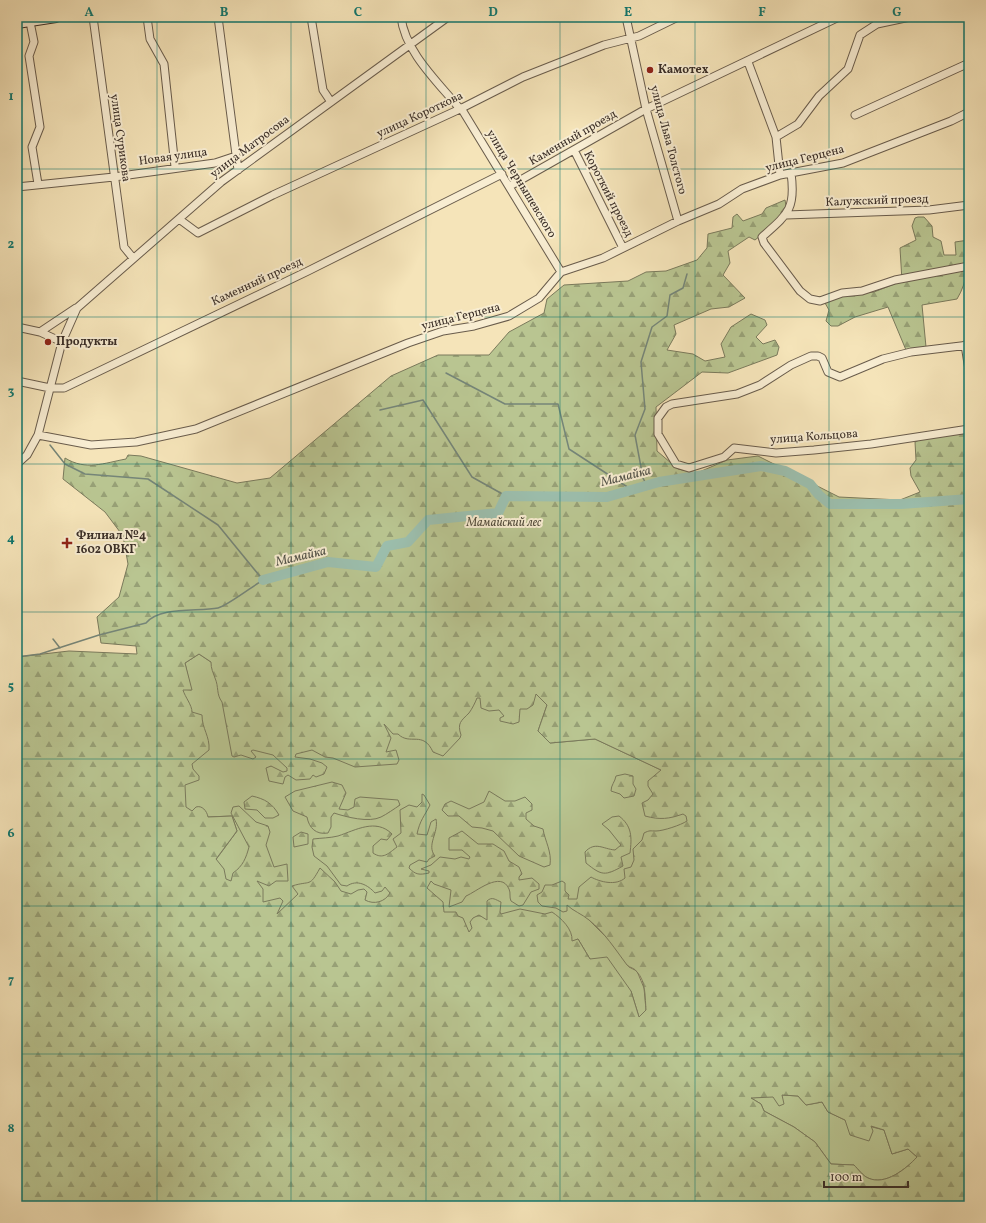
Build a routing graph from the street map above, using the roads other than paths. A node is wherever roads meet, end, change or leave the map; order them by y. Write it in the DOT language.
graph roads {
  1 [pos="56,17"];
  2 [pos="93,17"];
  3 [pos="147,17"];
  4 [pos="218,17"];
  5 [pos="311,17"];
  6 [pos="401,17"];
  7 [pos="448,17"];
  8 [pos="626,17"];
  9 [pos="678,17"];
  10 [pos="910,17"];
  11 [pos="839,18"];
  12 [pos="30,19"];
  13 [pos="17,23"];
  14 [pos="632,38"];
  15 [pos="409,46"];
  16 [pos="748,62"];
  17 [pos="969,63"];
  18 [pos="331,102"];
  19 [pos="461,108"];
  20 [pos="646,109"];
  21 [pos="969,112"];
  22 [pos="855,115"];
  23 [pos="776,137"];
  24 [pos="574,150"];
  25 [pos="236,156"];
  26 [pos="175,168"];
  27 [pos="238,170"];
  28 [pos="791,173"];
  29 [pos="502,174"];
  30 [pos="780,175"];
  31 [pos="114,177"];
  32 [pos="38,184"];
  33 [pos="510,186"];
  34 [pos="17,187"];
  35 [pos="969,205"];
  36 [pos="786,215"];
  37 [pos="179,219"];
  38 [pos="678,221"];
  39 [pos="623,248"];
  40 [pos="134,258"];
  41 [pos="969,266"];
  42 [pos="561,272"];
  43 [pos="76,308"];
  44 [pos="17,327"];
  45 [pos="40,332"];
  46 [pos="62,342"];
  47 [pos="967,345"];
  48 [pos="969,370"];
  49 [pos="17,381"];
  50 [pos="50,388"];
  51 [pos="969,429"];
  52 [pos="38,435"];
  53 [pos="17,464"];
  1 -- 12 [label="main road"];
  2 -- 31 [label="street, улица Сурикова"];
  3 -- 26 [label="street"];
  4 -- 25 [label="street"];
  5 -- 18 [label="street"];
  6 -- 15 [label="street, улица Чернышевского"];
  7 -- 15 [label="street, улица Матросова"];
  8 -- 14 [label="street, улица Льва Толстого"];
  9 -- 14 [label="street, улица Короткова"];
  10 -- 23 [label="street"];
  11 -- 16 [label="street, Каменный проезд"];
  12 -- 13 [label="main road"];
  12 -- 32 [label="street"];
  14 -- 19 [label="street, улица Короткова"];
  14 -- 20 [label="street, улица Льва Толстого"];
  15 -- 18 [label="street, улица Матросова"];
  15 -- 19 [label="street, улица Чернышевского"];
  16 -- 20 [label="street, Каменный проезд"];
  16 -- 23 [label="street"];
  17 -- 22 [label="street"];
  18 -- 27 [label="street, улица Матросова"];
  19 -- 29 [label="street, улица Чернышевского"];
  19 -- 37 [label="street, улица Короткова"];
  20 -- 24 [label="street, Каменный проезд"];
  20 -- 38 [label="street, улица Льва Толстого"];
  21 -- 28 [label="street, улица Герцена"];
  23 -- 30 [label="street"];
  24 -- 33 [label="street, Каменный проезд"];
  24 -- 39 [label="street, Короткий проезд"];
  25 -- 26 [label="street, Новая улица"];
  25 -- 27 [label="street"];
  26 -- 31 [label="street, Новая улица"];
  27 -- 37 [label="street, улица Матросова"];
  28 -- 30 [label="street, улица Герцена"];
  28 -- 36 [label="street"];
  29 -- 33 [label="street, улица Чернышевского"];
  29 -- 50 [label="street, Каменный проезд"];
  30 -- 38 [label="street, улица Герцена"];
  31 -- 32 [label="street, Новая улица"];
  31 -- 40 [label="street, улица Сурикова"];
  32 -- 34 [label="street, Новая улица"];
  33 -- 42 [label="street, улица Чернышевского"];
  35 -- 36 [label="street, Калужский проезд"];
  36 -- 41 [label="street"];
  37 -- 40 [label="street, улица Матросова"];
  38 -- 39 [label="street, улица Герцена"];
  39 -- 42 [label="street, улица Герцена"];
  40 -- 43 [label="street, улица Матросова"];
  42 -- 52 [label="street, улица Герцена"];
  43 -- 45 [label="street, улица Матросова"];
  43 -- 46 [label="street, улица Матросова"];
  44 -- 45 [label="street"];
  45 -- 46 [label="street"];
  46 -- 50 [label="street, улица Матросова"];
  47 -- 48 [label="street"];
  47 -- 51 [label="street, улица Кольцова"];
  49 -- 50 [label="street, Каменный проезд"];
  50 -- 52 [label="street, улица Матросова"];
  52 -- 53 [label="street"];
}
